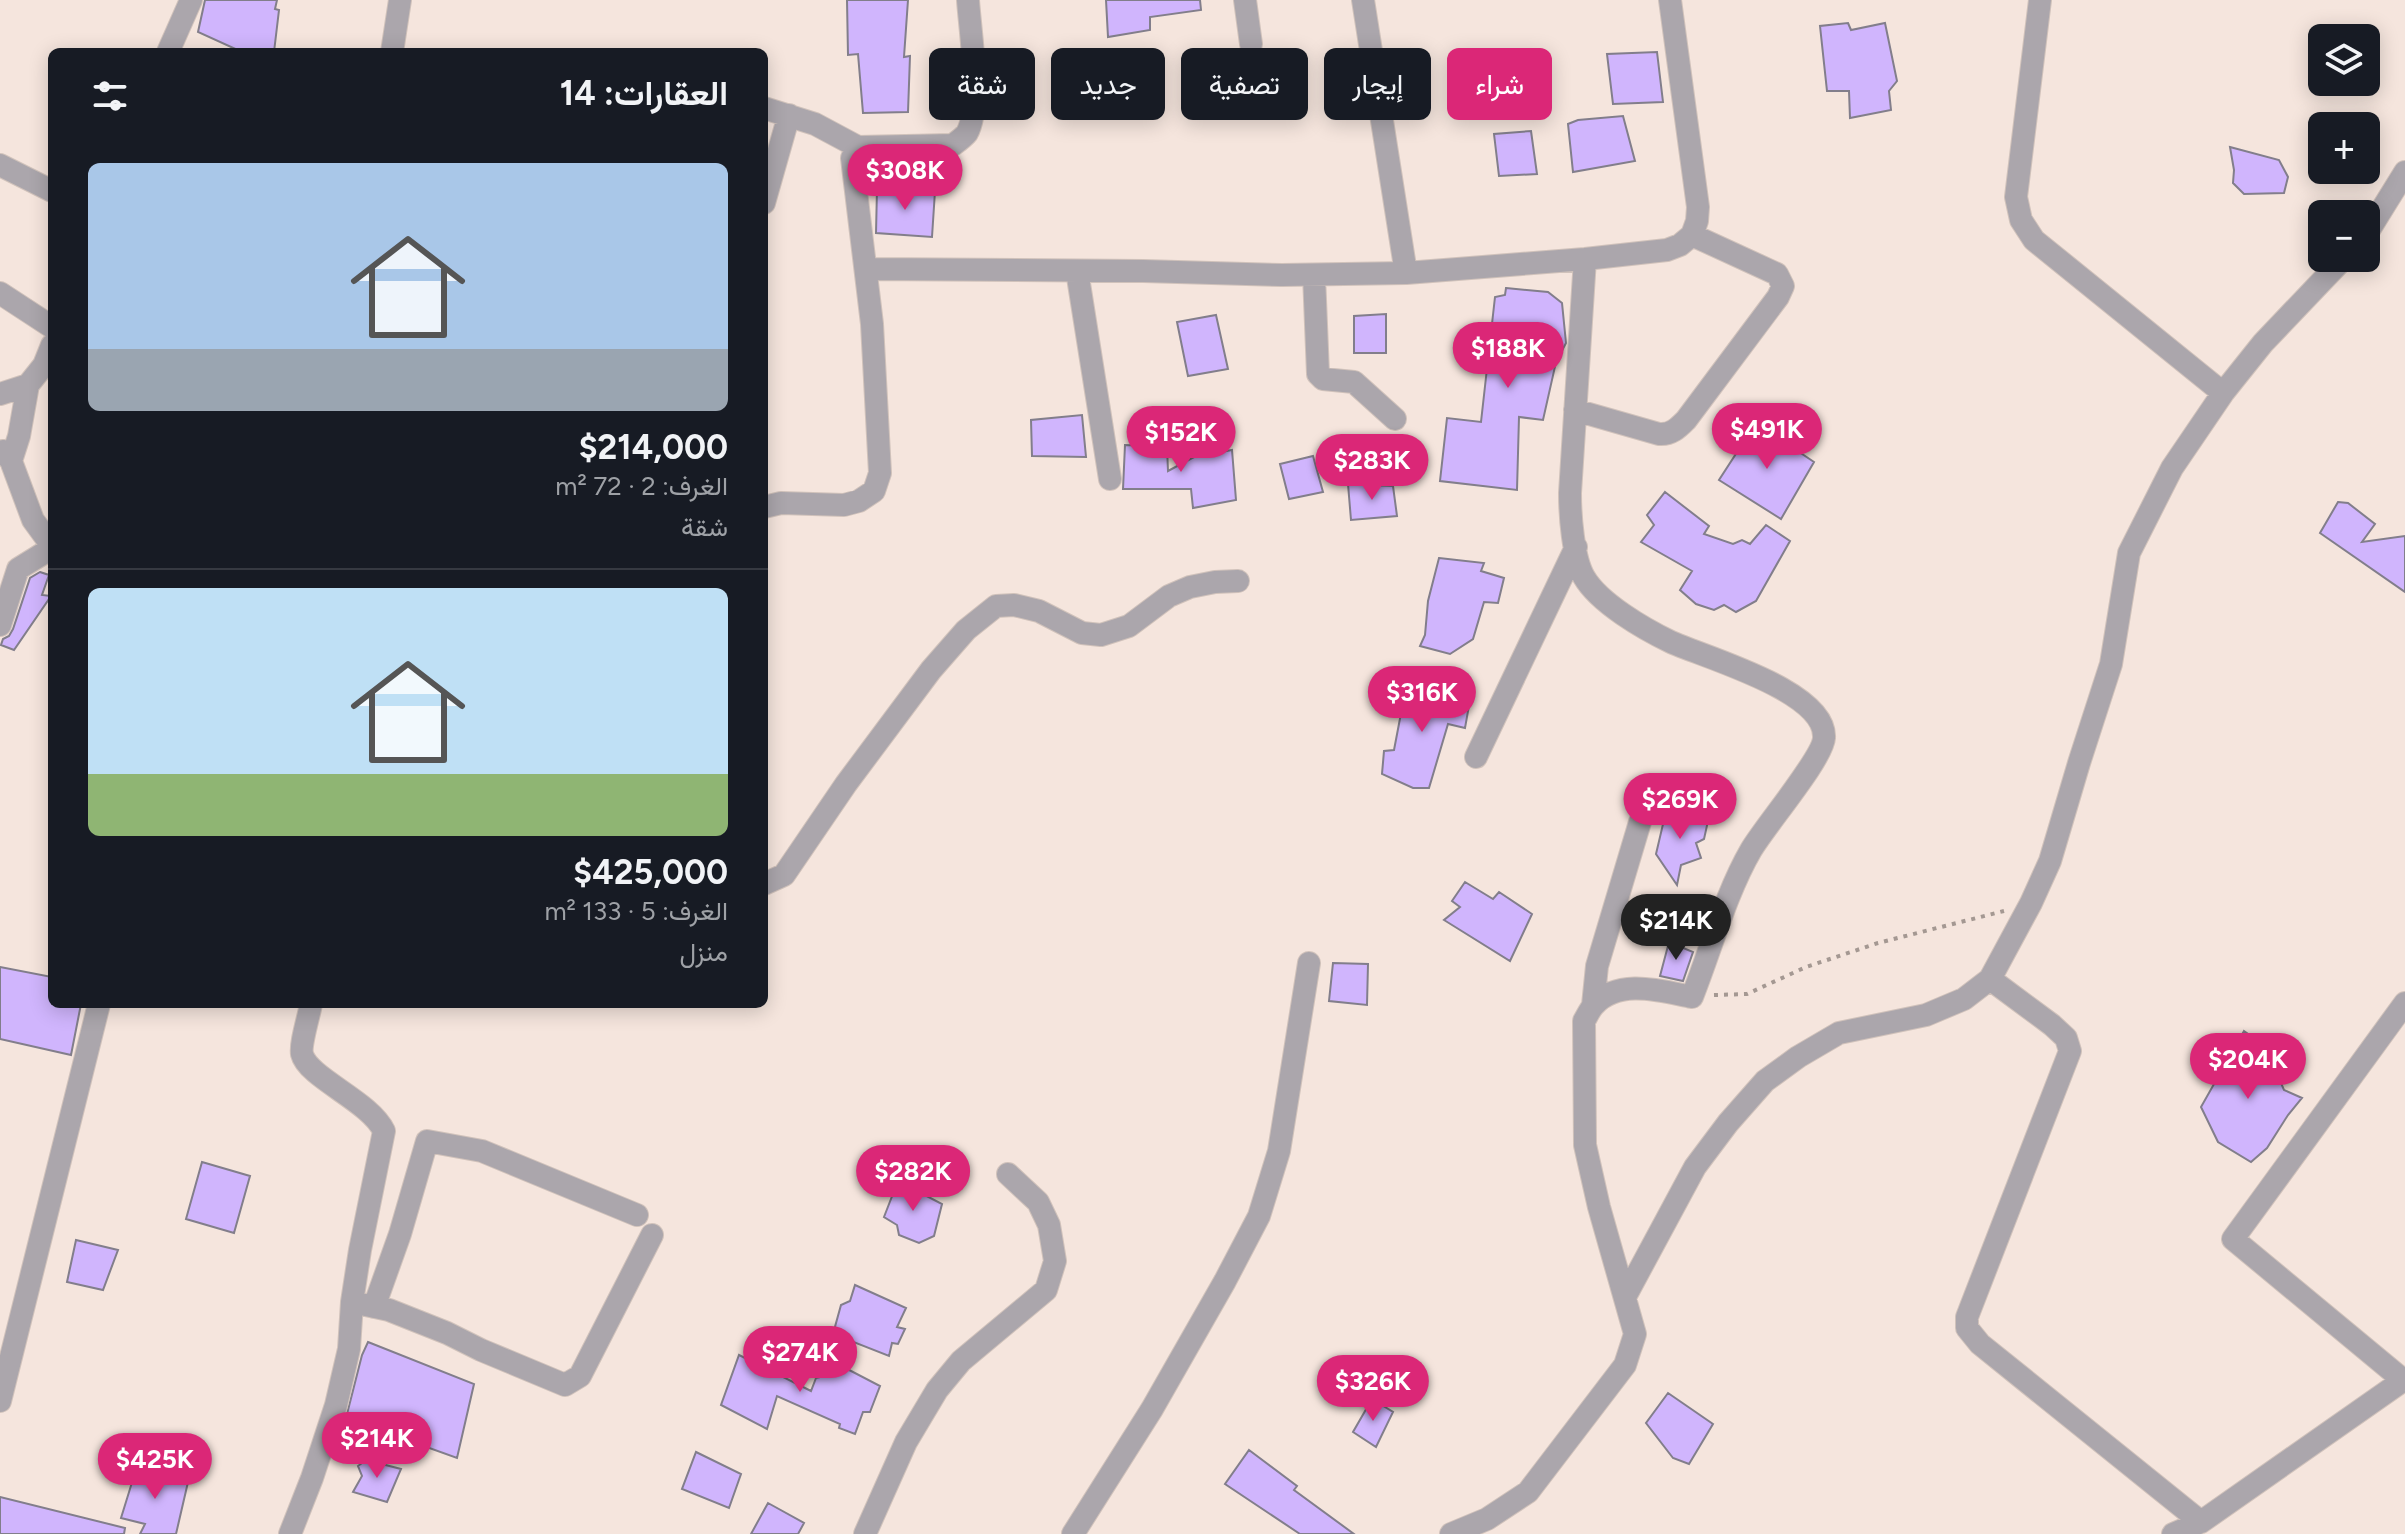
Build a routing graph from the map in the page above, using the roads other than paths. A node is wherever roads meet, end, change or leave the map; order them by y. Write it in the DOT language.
graph roads {
  1 [pos="191,0"];
  2 [pos="400,0"];
  3 [pos="968,0"];
  4 [pos="1245,0"];
  5 [pos="1363,0"];
  6 [pos="1670,0"];
  7 [pos="2040,0"];
  8 [pos="1251,44"];
  9 [pos="170,48"];
  10 [pos="393,48"];
  11 [pos="768,109"];
  12 [pos="789,115"];
  13 [pos="858,147"];
  14 [pos="0,165"];
  15 [pos="2405,172"];
  16 [pos="48,189"];
  17 [pos="768,189"];
  18 [pos="2380,212"];
  19 [pos="1692,235"];
  20 [pos="1585,259"];
  21 [pos="867,269"];
  22 [pos="1077,271"];
  23 [pos="2331,272"];
  24 [pos="1406,273"];
  25 [pos="1314,275"];
  26 [pos="0,293"];
  27 [pos="48,324"];
  28 [pos="48,360"];
  29 [pos="28,385"];
  30 [pos="2223,393"];
  31 [pos="0,394"];
  32 [pos="1575,410"];
  33 [pos="1395,419"];
  34 [pos="5,454"];
  35 [pos="1110,479"];
  36 [pos="768,506"];
  37 [pos="48,541"];
  38 [pos="1576,547"];
  39 [pos="48,550"];
  40 [pos="1238,581"];
  41 [pos="0,625"];
  42 [pos="1476,757"];
  43 [pos="1640,822"];
  44 [pos="768,882"];
  45 [pos="1309,963"];
  46 [pos="1990,979"];
  47 [pos="2405,1003"];
  48 [pos="1593,1005"];
  49 [pos="98,1008"];
  50 [pos="310,1008"];
  51 [pos="1008,1174"];
  52 [pos="637,1215"];
  53 [pos="652,1235"];
  54 [pos="1625,1297"];
  55 [pos="363,1304"];
  56 [pos="2404,1379"];
  57 [pos="0,1401"];
  58 [pos="2201,1522"];
  59 [pos="290,1534"];
  60 [pos="865,1534"];
  61 [pos="1073,1534"];
  62 [pos="1451,1534"];
  63 [pos="2173,1534"];
  1 -- 9 [label="street"];
  2 -- 10 [label="street"];
  3 -- 13 [label="street"];
  4 -- 8 [label="street"];
  5 -- 24 [label="street"];
  6 -- 19 [label="street"];
  7 -- 30 [label="street"];
  11 -- 12 [label="street"];
  12 -- 13 [label="street"];
  12 -- 17 [label="street"];
  13 -- 21 [label="street"];
  14 -- 16 [label="street"];
  15 -- 18 [label="street"];
  19 -- 20 [label="street"];
  19 -- 32 [label="street"];
  20 -- 24 [label="street"];
  20 -- 32 [label="street"];
  21 -- 22 [label="street"];
  21 -- 36 [label="street"];
  22 -- 25 [label="street"];
  22 -- 35 [label="street"];
  23 -- 30 [label="street"];
  24 -- 25 [label="street"];
  25 -- 33 [label="street"];
  26 -- 27 [label="street"];
  28 -- 29 [label="street"];
  29 -- 31 [label="street"];
  29 -- 34 [label="street"];
  30 -- 46 [label="street"];
  32 -- 38 [label="street"];
  34 -- 37 [label="street"];
  38 -- 42 [label="street"];
  38 -- 48 [label="street"];
  39 -- 41 [label="street"];
  40 -- 44 [label="street"];
  43 -- 48 [label="street"];
  45 -- 61 [label="street"];
  46 -- 54 [label="street"];
  46 -- 58 [label="street"];
  47 -- 56 [label="street"];
  48 -- 54 [label="street"];
  49 -- 57 [label="street"];
  50 -- 55 [label="street"];
  51 -- 60 [label="street"];
  52 -- 55 [label="street"];
  53 -- 55 [label="street"];
  54 -- 62 [label="street"];
  55 -- 59 [label="street"];
  56 -- 58 [label="street"];
  58 -- 63 [label="street"];
}
